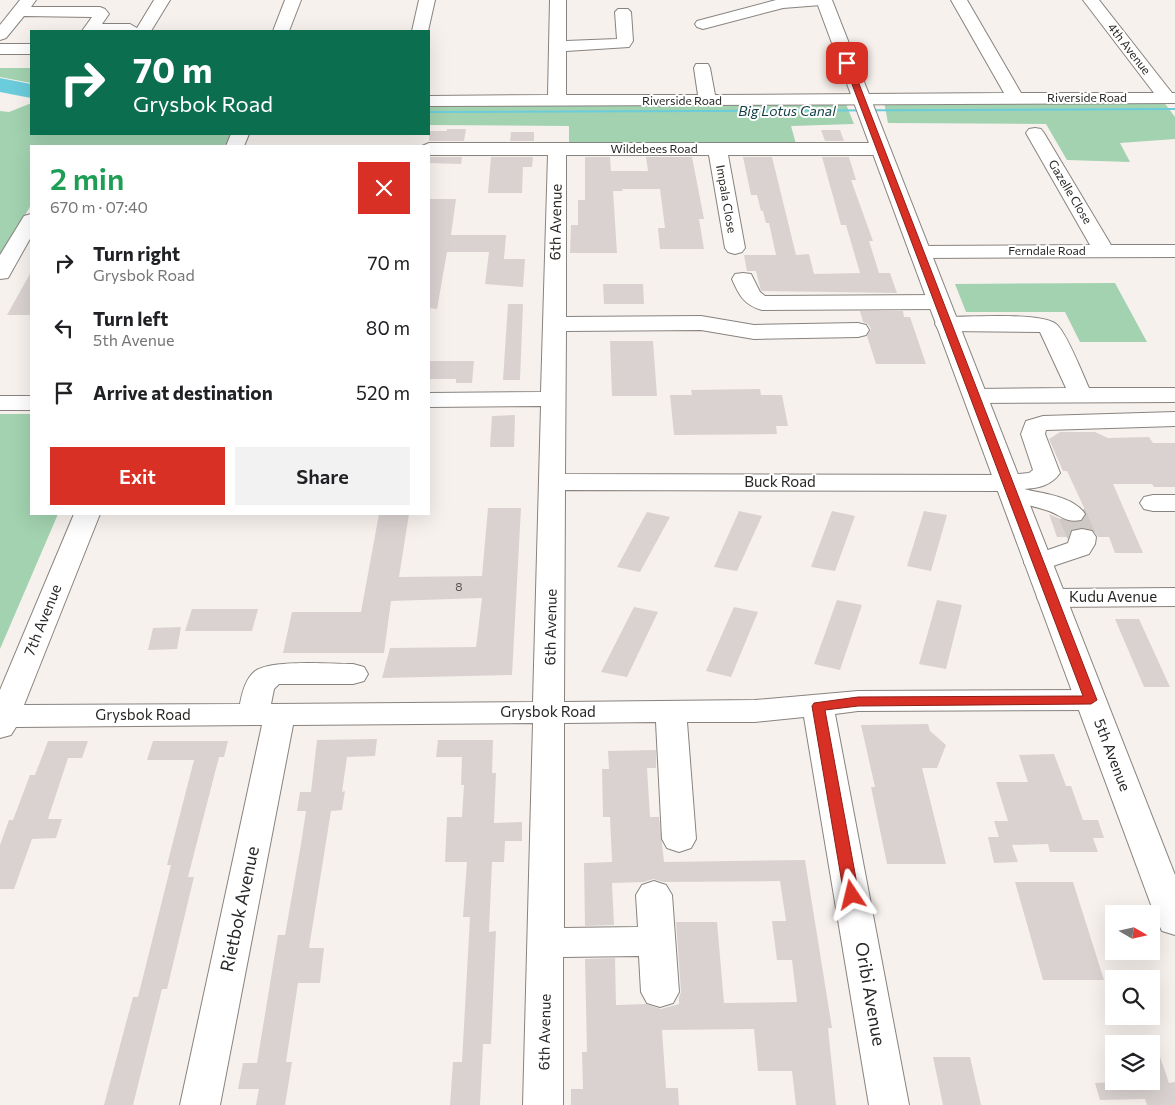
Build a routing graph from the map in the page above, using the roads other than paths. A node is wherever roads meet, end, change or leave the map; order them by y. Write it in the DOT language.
graph roads {
  1 [pos="162,0"];
  2 [pos="293,0"];
  3 [pos="427,0"];
  4 [pos="558,0"];
  5 [pos="822,0"];
  6 [pos="959,0"];
  7 [pos="1091,0"];
  8 [pos="24,6"];
  9 [pos="623,12"];
  10 [pos="704,24"];
  11 [pos="90,30"];
  12 [pos="136,30"];
  13 [pos="281,30"];
  14 [pos="420,30"];
  15 [pos="0,35"];
  16 [pos="558,46"];
  17 [pos="0,49"];
  18 [pos="30,49"];
  19 [pos="702,68"];
  20 [pos="1171,98"];
  21 [pos="1016,99"];
  22 [pos="707,100"];
  23 [pos="430,101"];
  24 [pos="557,101"];
  25 [pos="864,108"];
  26 [pos="1035,134"];
  27 [pos="430,149"];
  28 [pos="557,149"];
  29 [pos="880,149"];
  30 [pos="718,150"];
  31 [pos="30,222"];
  32 [pos="735,248"];
  33 [pos="1104,251"];
  34 [pos="1175,251"];
  35 [pos="919,252"];
  36 [pos="0,273"];
  37 [pos="743,279"];
  38 [pos="938,302"];
  39 [pos="554,324"];
  40 [pos="946,324"];
  41 [pos="858,330"];
  42 [pos="975,396"];
  43 [pos="1081,396"];
  44 [pos="553,399"];
  45 [pos="430,400"];
  46 [pos="1175,402"];
  47 [pos="0,403"];
  48 [pos="30,403"];
  49 [pos="553,482"];
  50 [pos="1010,489"];
  51 [pos="86,515"];
  52 [pos="1038,564"];
  53 [pos="1175,597"];
  54 [pos="1050,598"];
  55 [pos="353,674"];
  56 [pos="1091,700"];
  57 [pos="818,706"];
  58 [pos="550,712"];
  59 [pos="672,712"];
  60 [pos="267,713"];
  61 [pos="2,721"];
  62 [pos="680,839"];
  63 [pos="654,895"];
  64 [pos="1175,921"];
  65 [pos="656,941"];
  66 [pos="546,942"];
  67 [pos="660,992"];
  68 [pos="200,1105"];
  69 [pos="543,1105"];
  70 [pos="890,1105"];
  1 -- 12 [label="street"];
  2 -- 13 [label="street"];
  3 -- 14 [label="street"];
  4 -- 16 [label="street"];
  5 -- 10 [label="street"];
  5 -- 25 [label="street, 5th Avenue"];
  6 -- 21 [label="street"];
  7 -- 20 [label="street, 4th Avenue"];
  8 -- 11 [label="street"];
  8 -- 15 [label="street"];
  9 -- 16 [label="street"];
  11 -- 12 [label="street"];
  16 -- 24 [label="street"];
  17 -- 18 [label="street"];
  19 -- 22 [label="street"];
  20 -- 21 [label="street, Riverside Road"];
  21 -- 25 [label="street, Riverside Road"];
  22 -- 24 [label="street, Riverside Road"];
  22 -- 25 [label="street, Riverside Road"];
  23 -- 24 [label="street, Riverside Road"];
  25 -- 29 [label="street, 5th Avenue"];
  26 -- 33 [label="street, Gazelle Close"];
  27 -- 28 [label="street, Wildebees Road"];
  28 -- 30 [label="street, Wildebees Road"];
  28 -- 39 [label="street, 6th Avenue"];
  29 -- 30 [label="street, Wildebees Road"];
  29 -- 35 [label="street, 5th Avenue"];
  30 -- 32 [label="street, Impala Close"];
  31 -- 36 [label="street"];
  33 -- 34 [label="street, Ferndale Road"];
  33 -- 35 [label="street, Ferndale Road"];
  35 -- 38 [label="street, 5th Avenue"];
  37 -- 38 [label="street"];
  38 -- 40 [label="street, 5th Avenue"];
  39 -- 41 [label="street"];
  39 -- 44 [label="street, 6th Avenue"];
  40 -- 42 [label="street, 5th Avenue"];
  40 -- 43 [label="street"];
  42 -- 43 [label="street"];
  42 -- 50 [label="street, 5th Avenue"];
  43 -- 46 [label="street"];
  44 -- 45 [label="street"];
  44 -- 49 [label="street, 6th Avenue"];
  46 -- 50 [label="street"];
  47 -- 48 [label="street"];
  49 -- 50 [label="street, Buck Road"];
  49 -- 58 [label="street, 6th Avenue"];
  50 -- 52 [label="street, 5th Avenue"];
  50 -- 52 [label="street"];
  51 -- 61 [label="street, 7th Avenue"];
  52 -- 54 [label="street, 5th Avenue"];
  53 -- 54 [label="street, Kudu Avenue"];
  54 -- 56 [label="street, 5th Avenue"];
  55 -- 60 [label="street, Rietbok Avenue"];
  56 -- 57 [label="street, Grysbok Road"];
  56 -- 64 [label="street, 5th Avenue"];
  57 -- 59 [label="street, Grysbok Road"];
  57 -- 70 [label="street, Oribi Avenue"];
  58 -- 59 [label="street, Grysbok Road"];
  58 -- 60 [label="street, Grysbok Road"];
  58 -- 66 [label="street, 6th Avenue"];
  59 -- 62 [label="street"];
  60 -- 61 [label="street, Grysbok Road"];
  60 -- 68 [label="street, Rietbok Avenue"];
  63 -- 65 [label="street"];
  65 -- 66 [label="street"];
  65 -- 67 [label="street"];
  66 -- 69 [label="street, 6th Avenue"];
}
